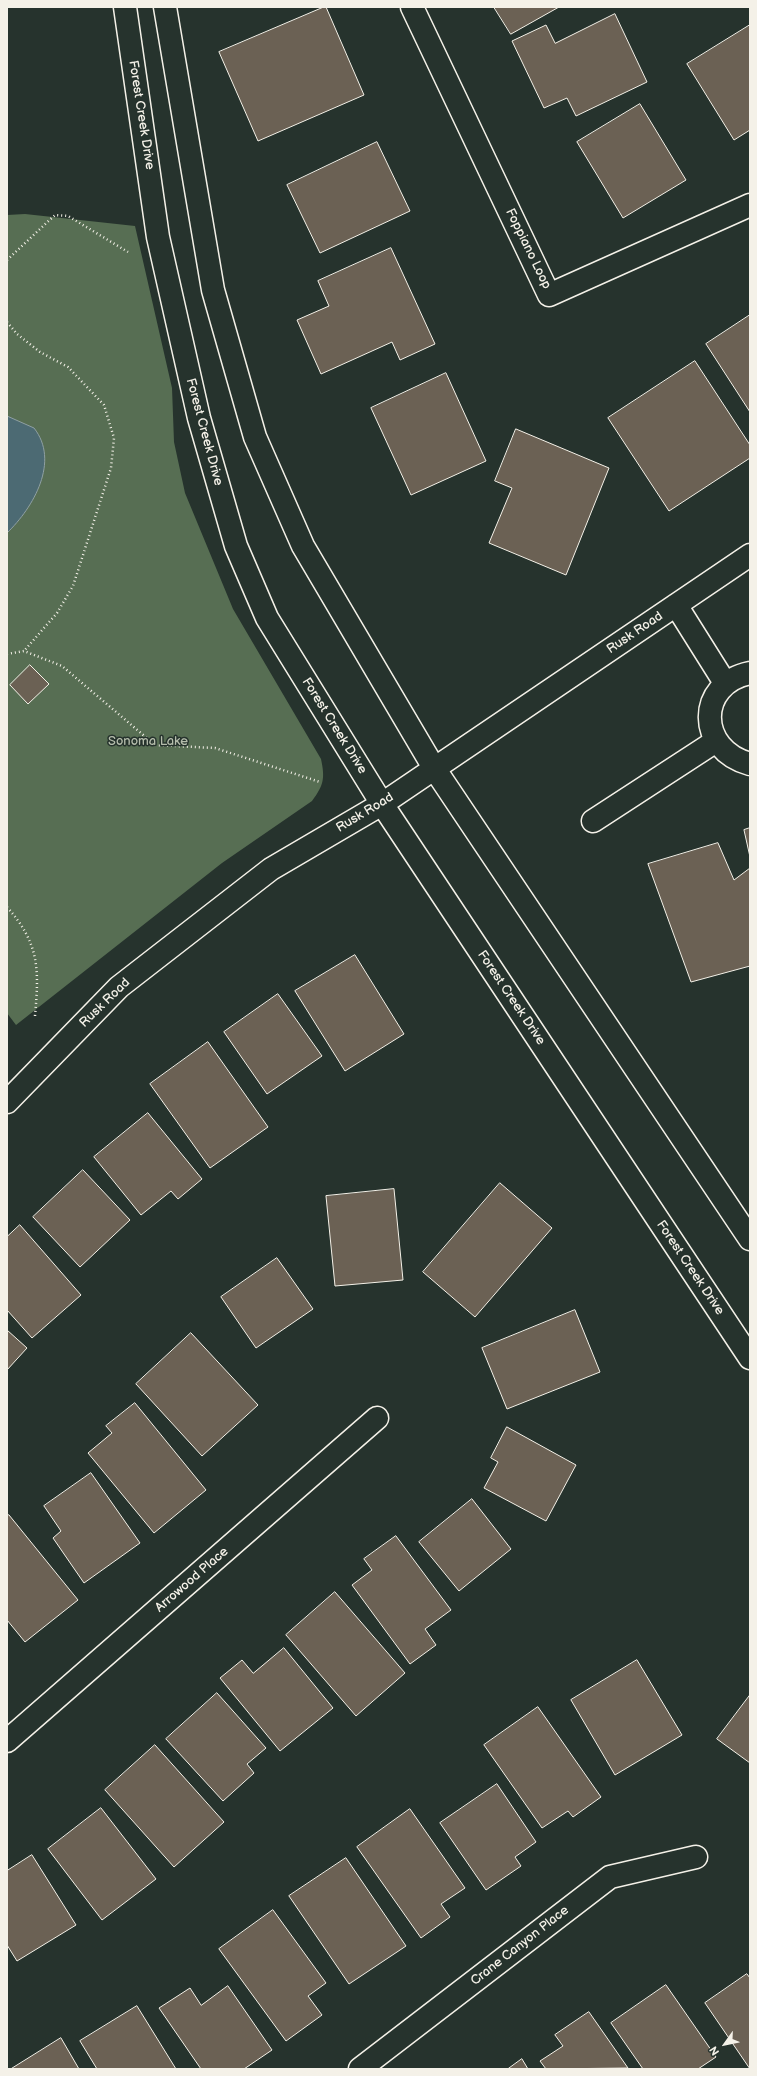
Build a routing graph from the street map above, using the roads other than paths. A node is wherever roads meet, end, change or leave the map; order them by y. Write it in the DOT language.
graph roads {
  1 [pos="125,7"];
  2 [pos="165,7"];
  3 [pos="412,7"];
  4 [pos="750,205"];
  5 [pos="750,555"];
  6 [pos="676,605"];
  7 [pos="750,673"];
  8 [pos="725,683"];
  9 [pos="716,741"];
  10 [pos="750,764"];
  11 [pos="434,768"];
  12 [pos="382,804"];
  13 [pos="593,821"];
  14 [pos="7,1102"];
  15 [pos="750,1239"];
  16 [pos="750,1358"];
  17 [pos="377,1418"];
  18 [pos="7,1742"];
  19 [pos="696,1857"];
  20 [pos="360,2069"];
  1 -- 12 [label="street, Forest Creek Drive"];
  2 -- 11 [label="street"];
  3 -- 4 [label="street, Foppiano Loop"];
  5 -- 6 [label="street, Rusk Road"];
  6 -- 8 [label="street"];
  6 -- 11 [label="street, Rusk Road"];
  7 -- 8 [label="street"];
  8 -- 9 [label="street"];
  9 -- 10 [label="street"];
  9 -- 13 [label="street"];
  11 -- 12 [label="street, Rusk Road"];
  11 -- 15 [label="street"];
  12 -- 14 [label="street, Rusk Road"];
  12 -- 16 [label="street, Forest Creek Drive"];
  17 -- 18 [label="street, Arrowood Place"];
  19 -- 20 [label="street, Crane Canyon Place"];
}
